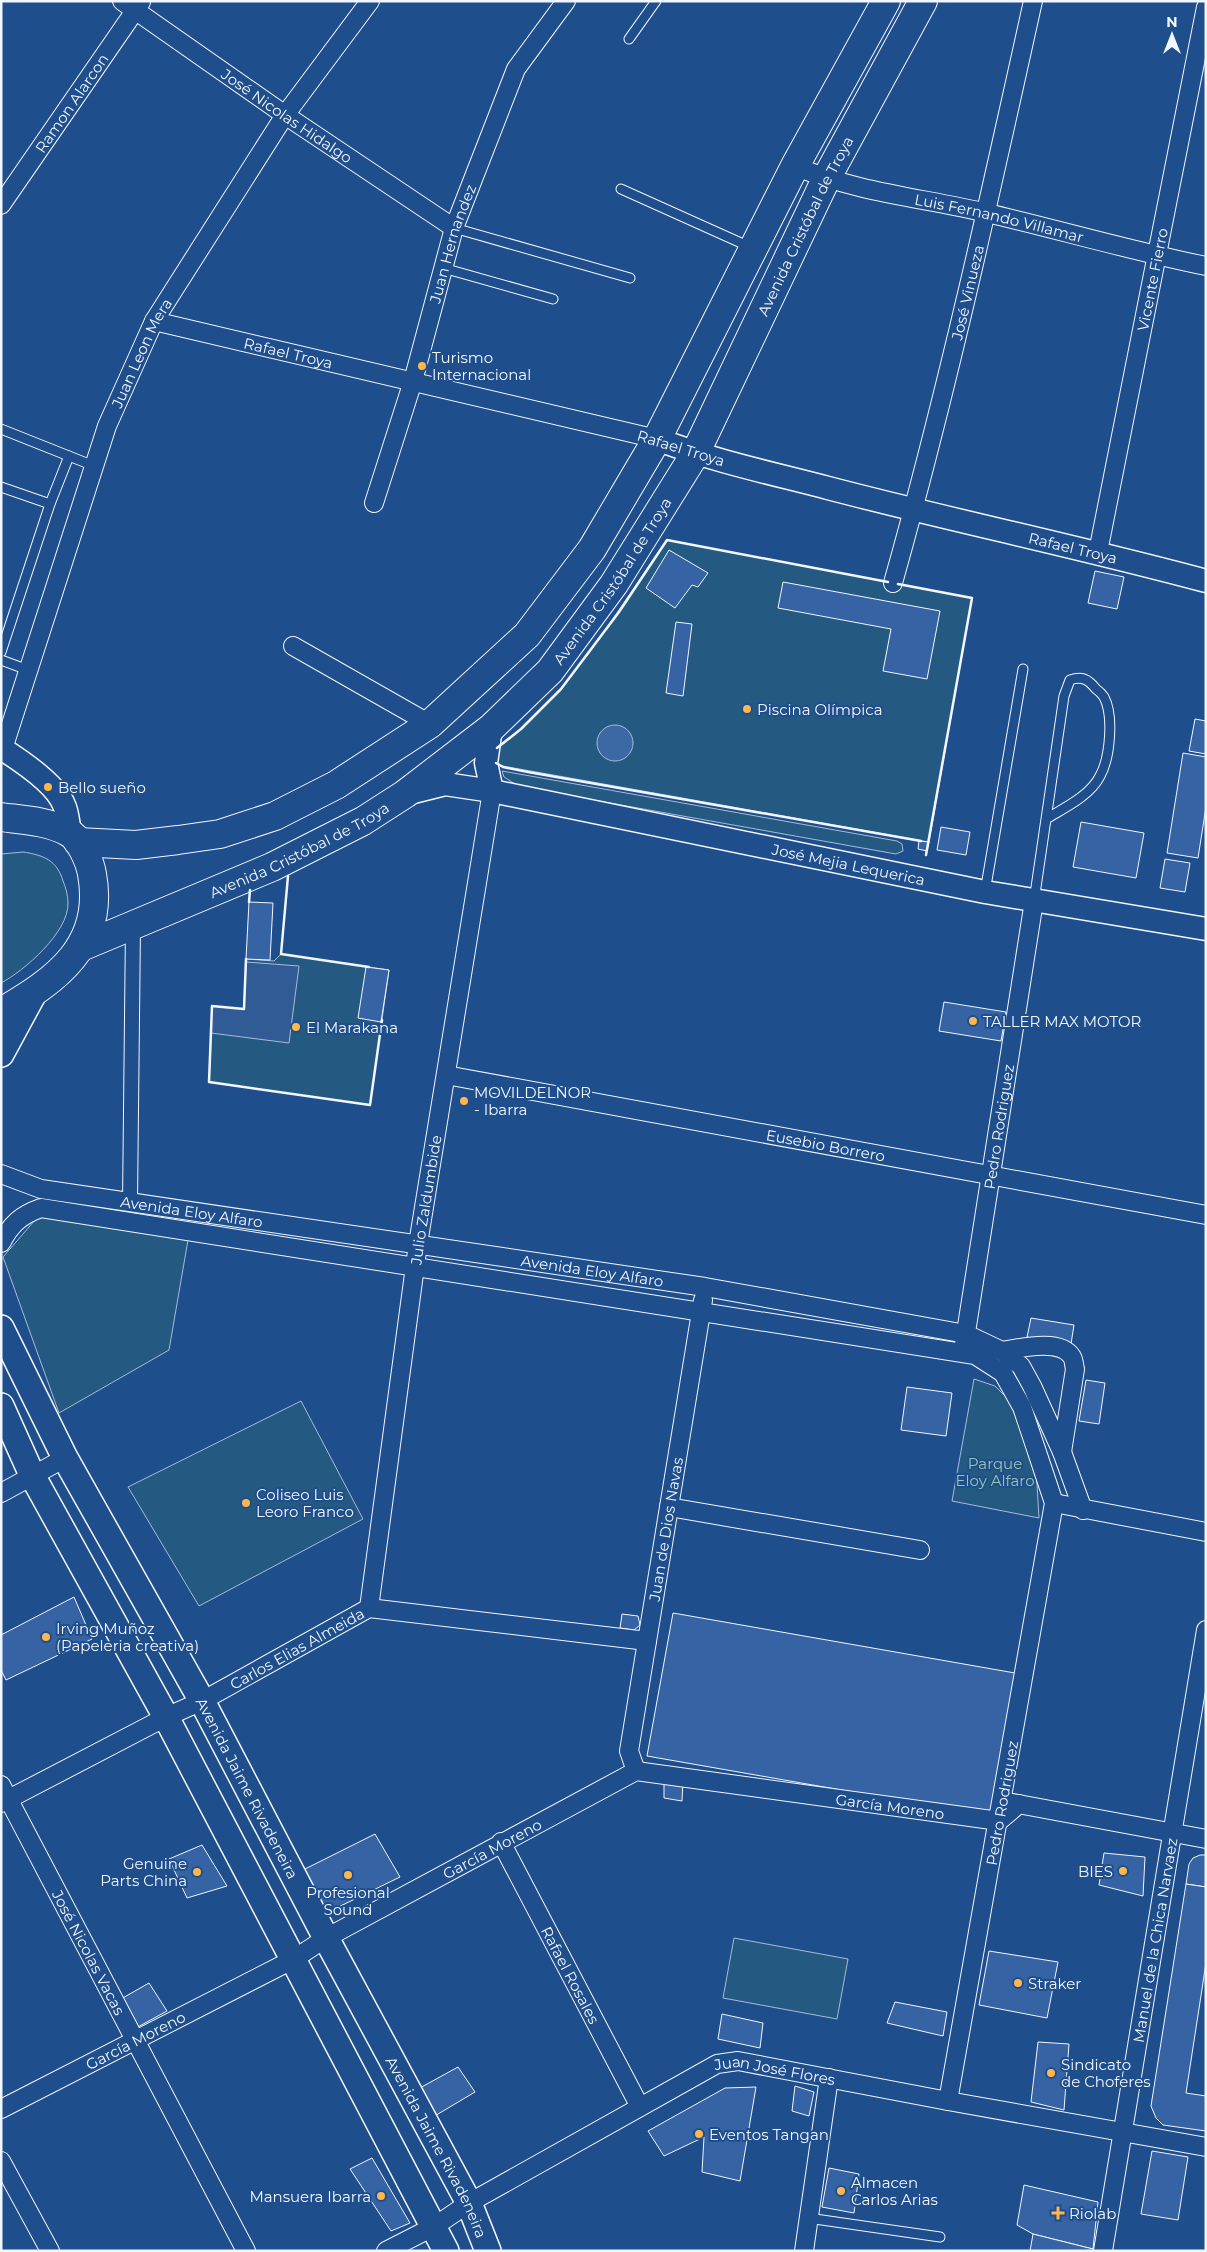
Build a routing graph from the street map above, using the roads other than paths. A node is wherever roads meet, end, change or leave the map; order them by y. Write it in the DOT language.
graph roads {
  1 [pos="370,1"];
  2 [pos="566,1"];
  3 [pos="656,1"];
  4 [pos="923,1"];
  5 [pos="1033,1"];
  6 [pos="882,3"];
  7 [pos="133,4"];
  8 [pos="1206,7"];
  9 [pos="629,40"];
  10 [pos="285,115"];
  11 [pos="795,166"];
  12 [pos="826,179"];
  13 [pos="621,189"];
  14 [pos="1,206"];
  15 [pos="986,213"];
  16 [pos="454,228"];
  17 [pos="752,248"];
  18 [pos="1155,256"];
  19 [pos="1206,266"];
  20 [pos="443,268"];
  21 [pos="630,278"];
  22 [pos="553,299"];
  23 [pos="154,321"];
  24 [pos="413,381"];
  25 [pos="1,429"];
  26 [pos="657,439"];
  27 [pos="695,454"];
  28 [pos="69,456"];
  29 [pos="94,466"];
  30 [pos="1,487"];
  31 [pos="374,503"];
  32 [pos="50,504"];
  33 [pos="913,510"];
  34 [pos="1098,552"];
  35 [pos="1206,581"];
  36 [pos="893,583"];
  37 [pos="293,646"];
  38 [pos="1,652"];
  39 [pos="1,660"];
  40 [pos="1023,669"];
  41 [pos="28,670"];
  42 [pos="430,724"];
  43 [pos="491,728"];
  44 [pos="2,749"];
  45 [pos="492,792"];
  46 [pos="405,794"];
  47 [pos="1,817"];
  48 [pos="1046,819"];
  49 [pos="74,837"];
  50 [pos="985,892"];
  51 [pos="1034,900"];
  52 [pos="133,925"];
  53 [pos="1206,929"];
  54 [pos="81,947"];
  55 [pos="34,993"];
  56 [pos="1,1012"];
  57 [pos="1,1054"];
  58 [pos="446,1075"];
  59 [pos="1,1174"];
  60 [pos="991,1175"];
  61 [pos="130,1203"];
  62 [pos="1206,1214"];
  63 [pos="1,1243"];
  64 [pos="418,1244"];
  65 [pos="416,1266"];
  66 [pos="705,1287"];
  67 [pos="701,1311"];
  68 [pos="1,1328"];
  69 [pos="966,1334"];
  70 [pos="1002,1351"];
  71 [pos="963,1353"];
  72 [pos="1,1406"];
  73 [pos="1062,1452"];
  74 [pos="65,1458"];
  75 [pos="32,1475"];
  76 [pos="1,1493"];
  77 [pos="1054,1503"];
  78 [pos="669,1507"];
  79 [pos="1083,1510"];
  80 [pos="1206,1532"];
  81 [pos="920,1550"];
  82 [pos="370,1608"];
  83 [pos="1206,1630"];
  84 [pos="647,1641"];
  85 [pos="202,1701"];
  86 [pos="166,1717"];
  87 [pos="636,1771"];
  88 [pos="4,1796"];
  89 [pos="1010,1802"];
  90 [pos="999,1821"];
  91 [pos="1172,1833"];
  92 [pos="1206,1839"];
  93 [pos="501,1842"];
  94 [pos="326,1938"];
  95 [pos="294,1959"];
  96 [pos="136,2041"];
  97 [pos="828,2078"];
  98 [pos="948,2102"];
  99 [pos="640,2107"];
  100 [pos="1,2109"];
  101 [pos="1123,2132"];
  102 [pos="1206,2146"];
  103 [pos="1,2161"];
  104 [pos="469,2203"];
  105 [pos="808,2218"];
  106 [pos="435,2226"];
  107 [pos="940,2237"];
  108 [pos="50,2251"];
  109 [pos="246,2251"];
  110 [pos="386,2251"];
  111 [pos="446,2251"];
  112 [pos="488,2251"];
  113 [pos="804,2251"];
  114 [pos="1103,2251"];
  1 -- 10 [label="street, Juan Leon Mera"];
  2 -- 16 [label="street, Juan Hernandez"];
  3 -- 9 [label="lane"];
  4 -- 12 [label="highway, Avenida Cristóbal de Troya"];
  5 -- 15 [label="street, José Vinueza"];
  6 -- 11 [label="highway"];
  7 -- 10 [label="street, José Nicolas Hidalgo"];
  7 -- 14 [label="street, Ramon Alarcon"];
  8 -- 18 [label="street, Vicente Fierro"];
  10 -- 16 [label="street, José Nicolas Hidalgo"];
  10 -- 23 [label="street, Juan Leon Mera"];
  11 -- 12 [label="street, Luis Fernando Villamar"];
  11 -- 17 [label="highway"];
  12 -- 15 [label="street, Luis Fernando Villamar"];
  12 -- 27 [label="highway, Avenida Cristóbal de Troya"];
  13 -- 17 [label="lane"];
  15 -- 18 [label="street, Luis Fernando Villamar"];
  15 -- 33 [label="street, José Vinueza"];
  16 -- 20 [label="street, Juan Hernandez"];
  16 -- 21 [label="lane"];
  17 -- 26 [label="highway"];
  18 -- 19 [label="street, Luis Fernando Villamar"];
  18 -- 34 [label="street, Vicente Fierro"];
  20 -- 22 [label="lane"];
  20 -- 24 [label="street, Juan Hernandez"];
  23 -- 24 [label="street, Rafael Troya"];
  23 -- 29 [label="street, Juan Leon Mera"];
  24 -- 26 [label="street, Rafael Troya"];
  24 -- 31 [label="street, Juan Hernandez"];
  25 -- 28 [label="lane"];
  26 -- 27 [label="street, Rafael Troya"];
  26 -- 42 [label="highway"];
  27 -- 33 [label="street, Rafael Troya"];
  27 -- 43 [label="highway, Avenida Cristóbal de Troya"];
  28 -- 29 [label="lane"];
  28 -- 32 [label="lane"];
  29 -- 41 [label="street, Juan Leon Mera"];
  30 -- 32 [label="lane"];
  32 -- 38 [label="lane"];
  33 -- 34 [label="street, Rafael Troya"];
  33 -- 36 [label="street, José Vinueza"];
  34 -- 35 [label="street, Rafael Troya"];
  37 -- 42 [label="street"];
  39 -- 41 [label="lane"];
  40 -- 50 [label="lane"];
  41 -- 44 [label="street, Juan Leon Mera"];
  42 -- 49 [label="highway"];
  43 -- 45 [label="street"];
  43 -- 46 [label="highway, Avenida Cristóbal de Troya"];
  44 -- 49 [label="street"];
  45 -- 46 [label="street, José Mejia Lequerica"];
  45 -- 50 [label="street, José Mejia Lequerica"];
  45 -- 58 [label="street, Julio Zaldumbide"];
  46 -- 52 [label="highway, Avenida Cristóbal de Troya"];
  47 -- 49 [label="highway"];
  48 -- 48 [label="lane"];
  48 -- 51 [label="lane"];
  49 -- 54 [label="highway"];
  50 -- 51 [label="street, José Mejia Lequerica"];
  51 -- 53 [label="street, José Mejia Lequerica"];
  51 -- 60 [label="street, Pedro Rodriguez"];
  52 -- 54 [label="highway, Avenida Cristóbal de Troya"];
  52 -- 61 [label="street"];
  54 -- 55 [label="highway"];
  55 -- 56 [label="highway"];
  55 -- 57 [label="main road"];
  58 -- 60 [label="street, Eusebio Borrero"];
  58 -- 64 [label="street, Julio Zaldumbide"];
  59 -- 61 [label="street, Avenida Eloy Alfaro"];
  60 -- 62 [label="street, Eusebio Borrero"];
  60 -- 69 [label="street, Pedro Rodriguez"];
  61 -- 64 [label="street, Avenida Eloy Alfaro"];
  63 -- 65 [label="street, Avenida Eloy Alfaro"];
  64 -- 65 [label="street, Julio Zaldumbide"];
  64 -- 66 [label="street, Avenida Eloy Alfaro"];
  65 -- 67 [label="street, Avenida Eloy Alfaro"];
  65 -- 82 [label="street, Julio Zaldumbide"];
  66 -- 67 [label="street, Juan de Dios Navas"];
  66 -- 69 [label="street, Avenida Eloy Alfaro"];
  67 -- 71 [label="street, Avenida Eloy Alfaro"];
  67 -- 78 [label="street, Juan de Dios Navas"];
  68 -- 74 [label="main road, Avenida Jaime Rivadeneira"];
  69 -- 70 [label="street, Avenida Eloy Alfaro"];
  69 -- 71 [label="street, Pedro Rodriguez"];
  70 -- 73 [label="street, Avenida Eloy Alfaro"];
  70 -- 73 [label="street"];
  71 -- 77 [label="street, Avenida Eloy Alfaro"];
  72 -- 75 [label="main road"];
  73 -- 79 [label="street, Avenida Eloy Alfaro"];
  74 -- 75 [label="street"];
  74 -- 85 [label="main road, Avenida Jaime Rivadeneira"];
  75 -- 76 [label="street"];
  75 -- 86 [label="main road"];
  77 -- 79 [label="street"];
  77 -- 89 [label="street, Pedro Rodriguez"];
  78 -- 81 [label="street"];
  78 -- 84 [label="street, Juan de Dios Navas"];
  79 -- 80 [label="street"];
  82 -- 84 [label="street, Carlos Elias Almeida"];
  82 -- 85 [label="street, Carlos Elias Almeida"];
  83 -- 91 [label="street, Manuel de la Chica Narvaez"];
  84 -- 87 [label="street, Juan de Dios Navas"];
  85 -- 86 [label="street, Carlos Elias Almeida"];
  85 -- 94 [label="main road, Avenida Jaime Rivadeneira"];
  86 -- 88 [label="street, Carlos Elias Almeida"];
  86 -- 95 [label="main road"];
  87 -- 90 [label="street, García Moreno"];
  87 -- 93 [label="street, García Moreno"];
  88 -- 96 [label="street, José Nicolas Vacas"];
  89 -- 90 [label="street"];
  89 -- 91 [label="street"];
  90 -- 98 [label="street, Pedro Rodriguez"];
  91 -- 92 [label="street"];
  91 -- 101 [label="street, Manuel de la Chica Narvaez"];
  93 -- 94 [label="street, García Moreno"];
  93 -- 99 [label="street, Rafael Rosales"];
  94 -- 95 [label="street, García Moreno"];
  94 -- 104 [label="main road, Avenida Jaime Rivadeneira"];
  95 -- 96 [label="street, García Moreno"];
  95 -- 106 [label="main road"];
  96 -- 100 [label="street, García Moreno"];
  96 -- 109 [label="street, José Nicolas Vacas"];
  97 -- 98 [label="street, Juan José Flores"];
  97 -- 99 [label="street, Juan José Flores"];
  97 -- 105 [label="street"];
  98 -- 101 [label="street, Juan José Flores"];
  99 -- 104 [label="street, Juan José Flores"];
  101 -- 102 [label="street, Juan José Flores"];
  101 -- 114 [label="street, Manuel de la Chica Narvaez"];
  103 -- 108 [label="street"];
  104 -- 106 [label="street, Juan José Flores"];
  104 -- 112 [label="main road, Avenida Jaime Rivadeneira"];
  105 -- 107 [label="lane"];
  105 -- 113 [label="street"];
  106 -- 110 [label="street, Juan José Flores"];
  106 -- 111 [label="main road"];
}
